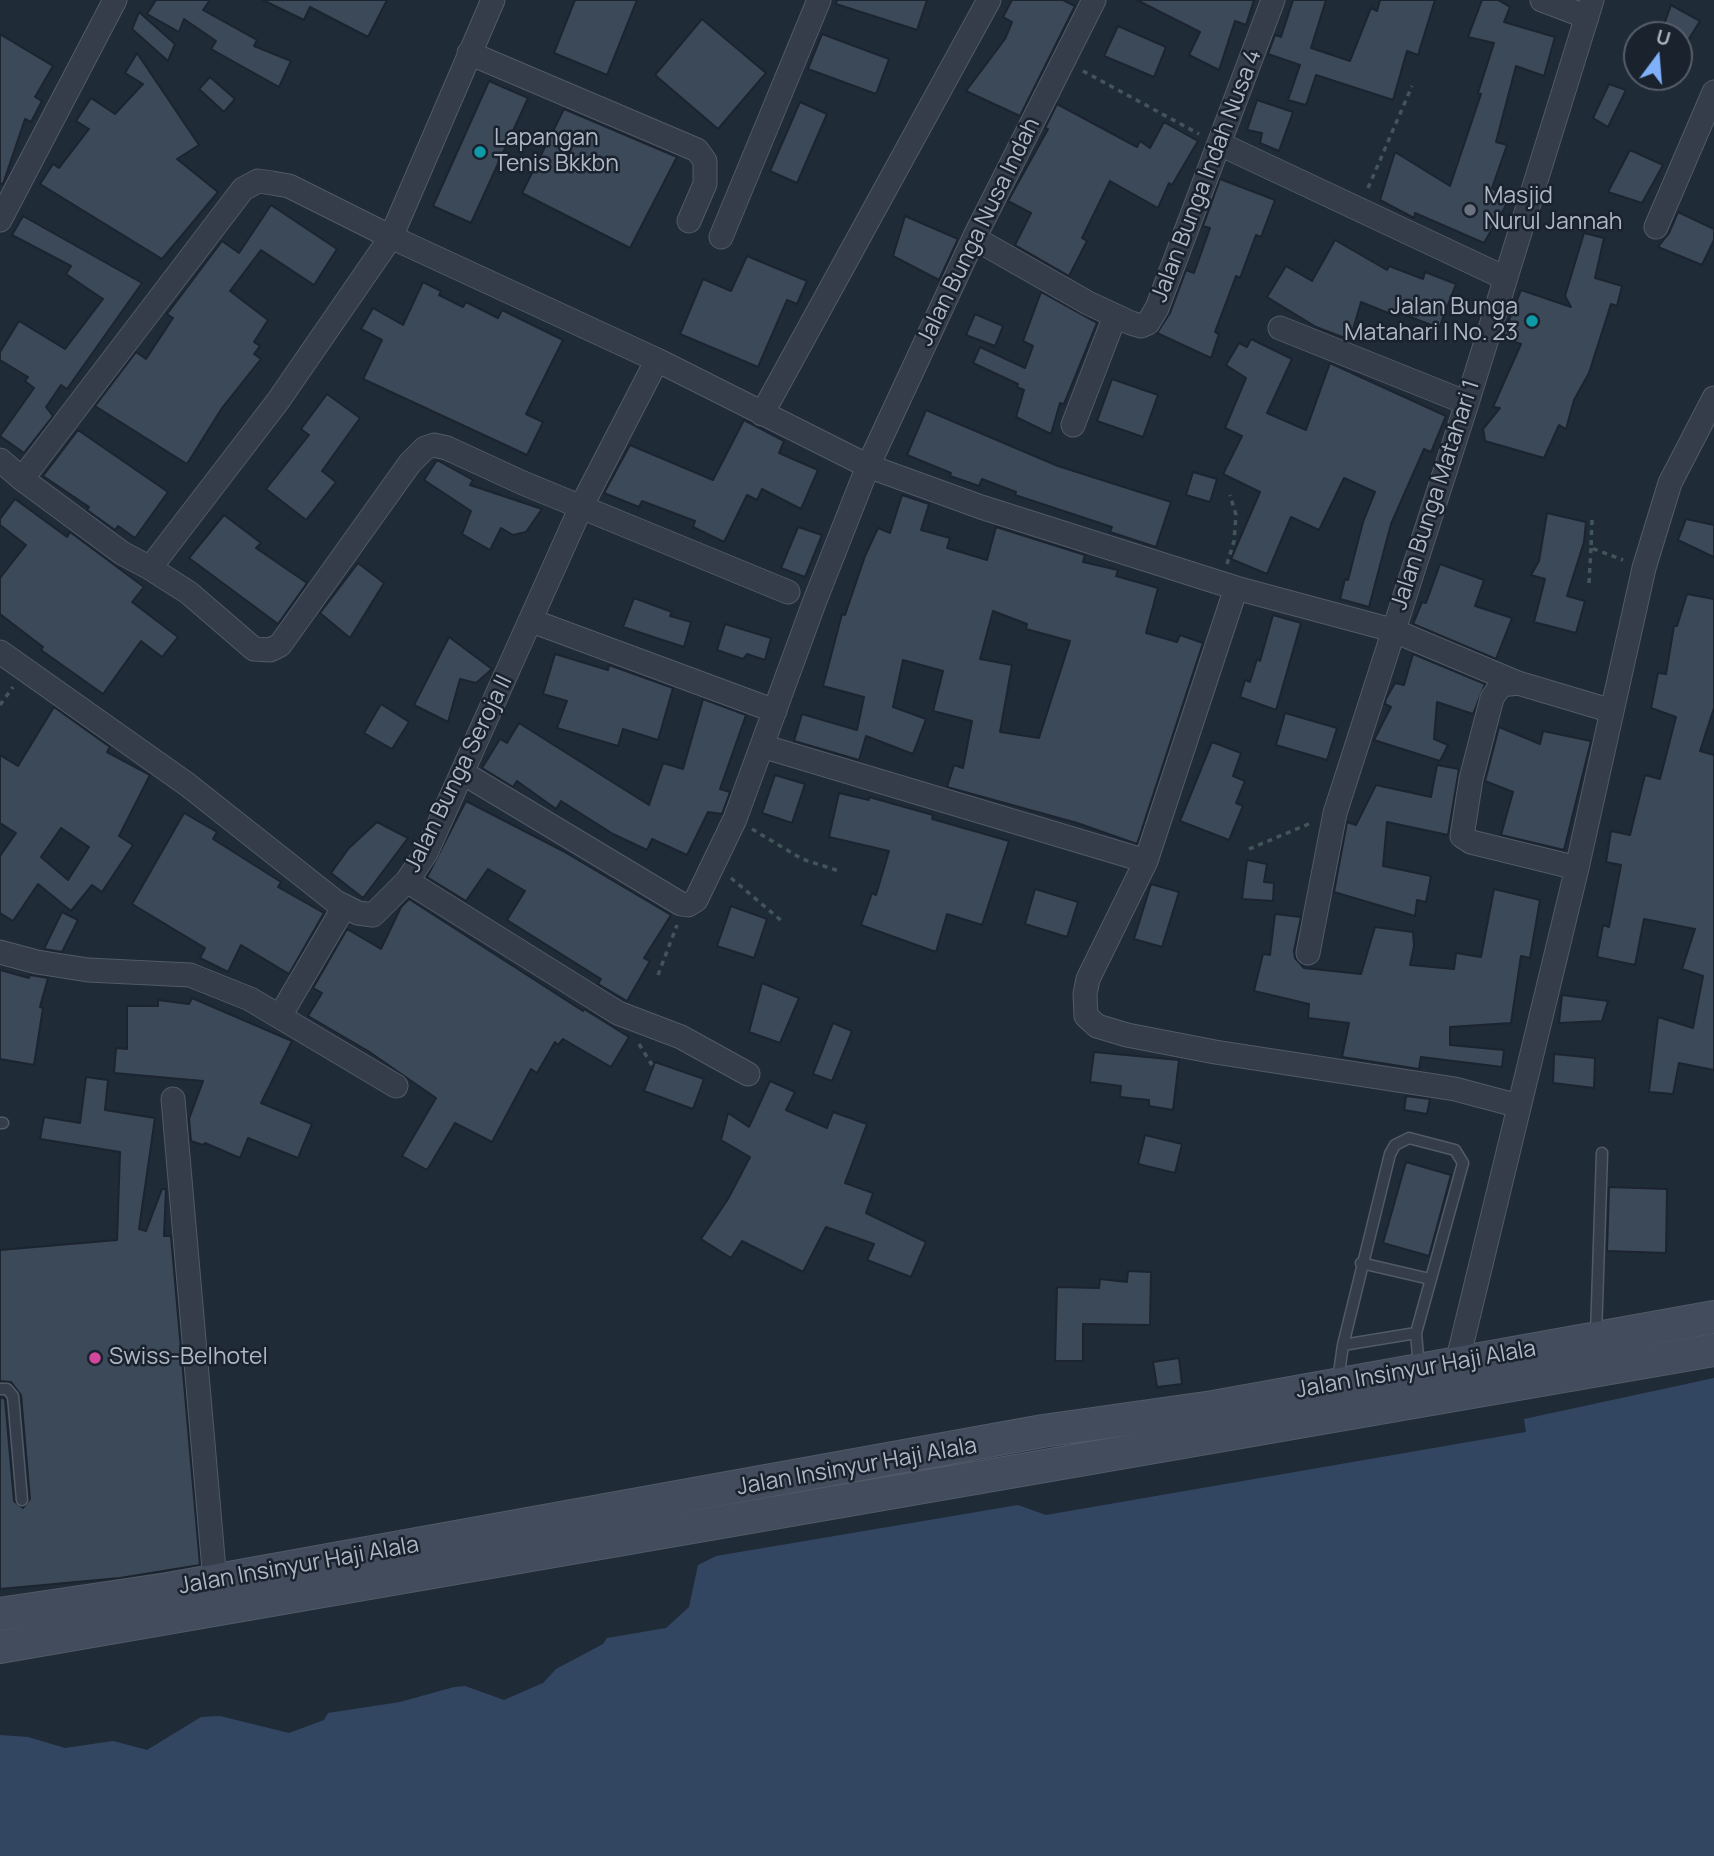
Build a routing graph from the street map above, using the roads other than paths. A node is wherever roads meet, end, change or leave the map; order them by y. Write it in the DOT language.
graph roads {
  1 [pos="115,0"];
  2 [pos="493,0"];
  3 [pos="819,0"];
  4 [pos="989,0"];
  5 [pos="1094,0"];
  6 [pos="1273,0"];
  7 [pos="1542,0"];
  8 [pos="1589,9"];
  9 [pos="469,53"];
  10 [pos="1714,92"];
  11 [pos="1220,144"];
  12 [pos="0,220"];
  13 [pos="689,220"];
  14 [pos="1656,227"];
  15 [pos="391,237"];
  16 [pos="721,237"];
  17 [pos="974,238"];
  18 [pos="1505,278"];
  19 [pos="1115,316"];
  20 [pos="1280,328"];
  21 [pos="657,360"];
  22 [pos="1714,398"];
  23 [pos="1467,403"];
  24 [pos="762,414"];
  25 [pos="1073,425"];
  26 [pos="0,460"];
  27 [pos="868,466"];
  28 [pos="22,479"];
  29 [pos="581,507"];
  30 [pos="150,568"];
  31 [pos="1229,585"];
  32 [pos="788,592"];
  33 [pos="532,621"];
  34 [pos="1392,630"];
  35 [pos="0,652"];
  36 [pos="1518,682"];
  37 [pos="775,711"];
  38 [pos="1612,711"];
  39 [pos="762,746"];
  40 [pos="463,773"];
  41 [pos="1146,861"];
  42 [pos="1577,868"];
  43 [pos="407,881"];
  44 [pos="344,906"];
  45 [pos="0,952"];
  46 [pos="1308,953"];
  47 [pos="280,1016"];
  48 [pos="748,1074"];
  49 [pos="396,1086"];
  50 [pos="173,1098"];
  51 [pos="1519,1105"];
  52 [pos="1602,1153"];
  53 [pos="1361,1263"];
  54 [pos="1430,1279"];
  55 [pos="1714,1318"];
  56 [pos="1416,1333"];
  57 [pos="1596,1338"];
  58 [pos="1343,1345"];
  59 [pos="1714,1350"];
  60 [pos="1457,1363"];
  61 [pos="1419,1368"];
  62 [pos="1337,1383"];
  63 [pos="0,1390"];
  64 [pos="22,1500"];
  65 [pos="215,1581"];
  66 [pos="0,1614"];
  67 [pos="0,1647"];
  1 -- 12 [label="street"];
  2 -- 9 [label="street"];
  3 -- 16 [label="street"];
  4 -- 24 [label="street"];
  5 -- 17 [label="street, Jalan Bunga Nusa Indah"];
  6 -- 11 [label="street, Jalan Bunga Indah Nusa 4"];
  7 -- 8 [label="street"];
  8 -- 18 [label="street, Jalan Bunga Matahari 1"];
  9 -- 13 [label="street"];
  9 -- 15 [label="street"];
  10 -- 14 [label="street"];
  11 -- 18 [label="street"];
  11 -- 19 [label="street, Jalan Bunga Indah Nusa 4"];
  15 -- 21 [label="street"];
  15 -- 28 [label="street"];
  15 -- 30 [label="street"];
  17 -- 19 [label="street, Jalan Bunga Indah Nusa 4"];
  17 -- 27 [label="street, Jalan Bunga Nusa Indah"];
  18 -- 23 [label="street, Jalan Bunga Matahari 1"];
  19 -- 25 [label="street"];
  20 -- 23 [label="street"];
  21 -- 24 [label="street"];
  21 -- 29 [label="street, Jalan Bunga Seroja II"];
  22 -- 38 [label="street"];
  23 -- 34 [label="street, Jalan Bunga Matahari 1"];
  24 -- 27 [label="street"];
  26 -- 28 [label="street"];
  27 -- 31 [label="street"];
  27 -- 37 [label="street, Jalan Bunga Nusa Indah"];
  28 -- 30 [label="street"];
  29 -- 30 [label="street"];
  29 -- 32 [label="street"];
  29 -- 33 [label="street, Jalan Bunga Seroja II"];
  31 -- 34 [label="street"];
  31 -- 41 [label="street"];
  33 -- 37 [label="street"];
  33 -- 40 [label="street, Jalan Bunga Seroja II"];
  34 -- 36 [label="street"];
  34 -- 46 [label="street, Jalan Bunga Matahari 1"];
  35 -- 44 [label="street, Jalan Bunga Seroja II"];
  36 -- 38 [label="street"];
  36 -- 42 [label="street"];
  37 -- 39 [label="street, Jalan Bunga Nusa Indah"];
  38 -- 42 [label="street"];
  39 -- 40 [label="street, Jalan Bunga Nusa Indah"];
  39 -- 41 [label="street"];
  40 -- 43 [label="street, Jalan Bunga Seroja II"];
  41 -- 51 [label="street"];
  42 -- 51 [label="street"];
  43 -- 44 [label="street, Jalan Bunga Seroja II"];
  43 -- 48 [label="street"];
  44 -- 47 [label="street"];
  45 -- 47 [label="street"];
  47 -- 49 [label="street"];
  50 -- 65 [label="street"];
  51 -- 60 [label="street"];
  52 -- 57 [label="lane"];
  53 -- 54 [label="lane"];
  53 -- 54 [label="lane"];
  53 -- 58 [label="lane"];
  54 -- 56 [label="lane"];
  55 -- 57 [label="main road, Jalan Insinyur Haji Alala"];
  56 -- 58 [label="lane"];
  56 -- 61 [label="lane"];
  57 -- 60 [label="main road, Jalan Insinyur Haji Alala"];
  58 -- 62 [label="lane"];
  59 -- 67 [label="main road, Jalan Insinyur Haji Alala"];
  60 -- 61 [label="main road, Jalan Insinyur Haji Alala"];
  61 -- 62 [label="main road, Jalan Insinyur Haji Alala"];
  62 -- 65 [label="main road, Jalan Insinyur Haji Alala"];
  63 -- 64 [label="lane"];
  65 -- 66 [label="main road, Jalan Insinyur Haji Alala"];
}
